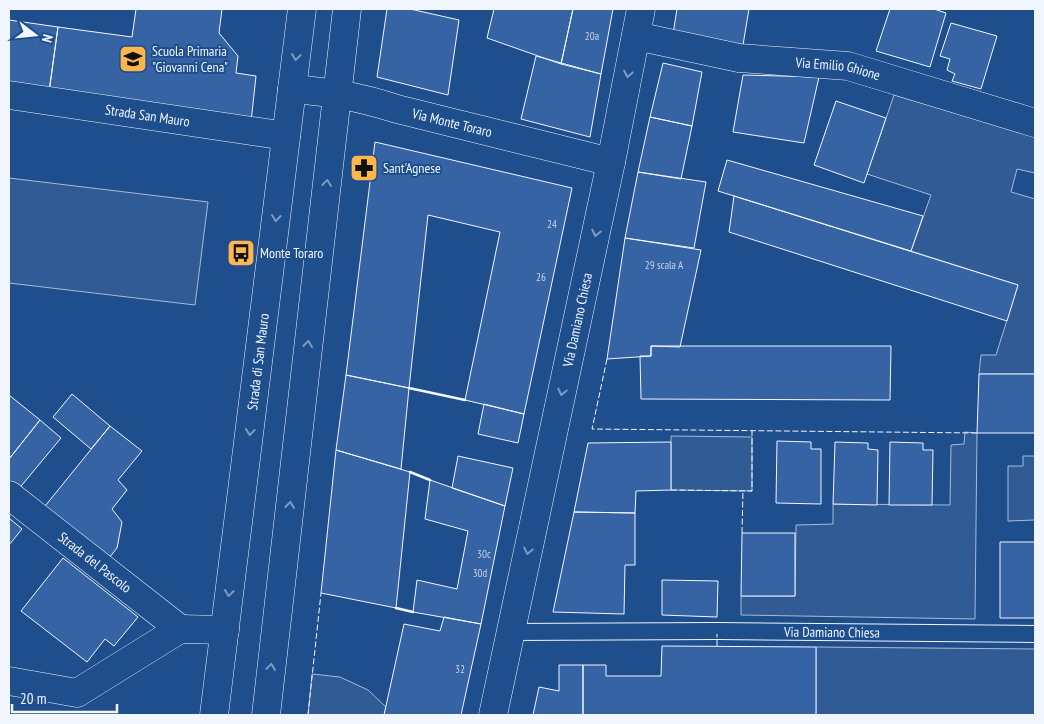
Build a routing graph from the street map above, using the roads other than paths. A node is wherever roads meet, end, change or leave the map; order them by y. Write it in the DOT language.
graph roads {
  1 [pos="302,9"];
  2 [pos="348,9"];
  3 [pos="641,9"];
  4 [pos="636,36"];
  5 [pos="292,89"];
  6 [pos="338,93"];
  7 [pos="9,95"];
  8 [pos="1035,123"];
  9 [pos="286,136"];
  10 [pos="611,162"];
  11 [pos="9,495"];
  12 [pos="180,629"];
  13 [pos="225,630"];
  14 [pos="510,632"];
  15 [pos="1035,634"];
  16 [pos="9,681"];
  17 [pos="214,715"];
  18 [pos="266,715"];
  19 [pos="493,715"];
  1 -- 5 [label="street, Strada di San Mauro, one-way"];
  2 -- 6 [label="street"];
  3 -- 4 [label="street, Via Damiano Chiesa"];
  4 -- 8 [label="street, Via Emilio Ghione"];
  4 -- 10 [label="street, Via Damiano Chiesa, one-way"];
  5 -- 6 [label="street, Via Monte Toraro"];
  5 -- 9 [label="street, Strada di San Mauro"];
  6 -- 10 [label="street, Via Monte Toraro"];
  18 -- 6 [label="street, one-way"];
  7 -- 9 [label="street, Strada San Mauro"];
  9 -- 13 [label="street, Strada di San Mauro, one-way"];
  10 -- 14 [label="street, Via Damiano Chiesa, one-way"];
  11 -- 12 [label="street, Strada del Pascolo"];
  12 -- 13 [label="street"];
  12 -- 16 [label="street"];
  13 -- 17 [label="street, Strada di San Mauro"];
  14 -- 15 [label="lane, Via Damiano Chiesa"];
  14 -- 19 [label="street, Via Damiano Chiesa"];
}
